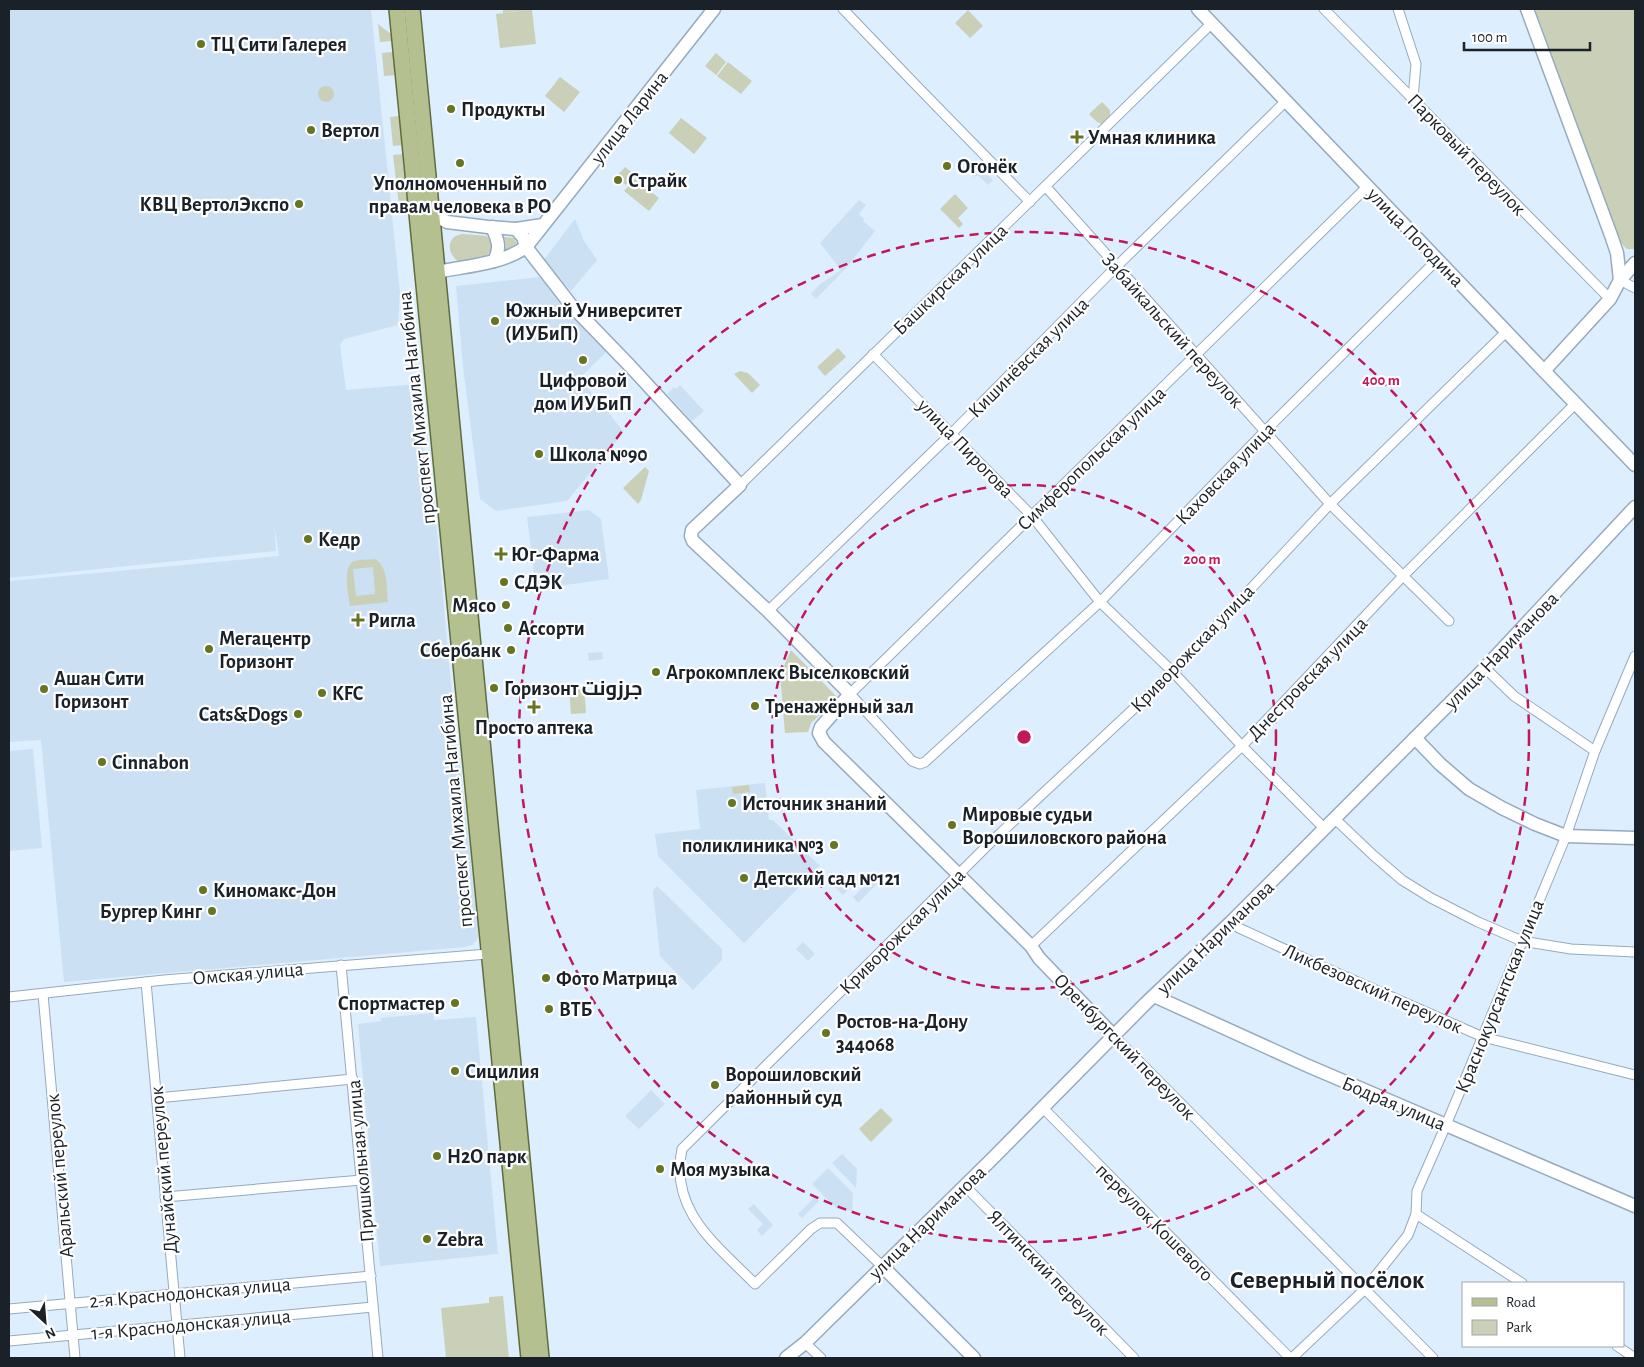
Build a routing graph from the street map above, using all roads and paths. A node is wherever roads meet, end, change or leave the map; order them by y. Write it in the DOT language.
graph roads {
  1 [pos="397,9"];
  2 [pos="412,9"];
  3 [pos="714,9"];
  4 [pos="843,9"];
  5 [pos="1198,9"];
  6 [pos="1324,9"];
  7 [pos="1398,9"];
  8 [pos="1527,9"];
  9 [pos="1212,23"];
  10 [pos="1413,98"];
  11 [pos="1286,101"];
  12 [pos="1368,186"];
  13 [pos="1046,187"];
  14 [pos="1030,202"];
  15 [pos="432,220"];
  16 [pos="543,225"];
  17 [pos="492,227"];
  18 [pos="516,229"];
  19 [pos="420,237"];
  20 [pos="526,247"];
  21 [pos="1437,260"];
  22 [pos="422,261"];
  23 [pos="494,261"];
  24 [pos="1635,263"];
  25 [pos="1117,266"];
  26 [pos="437,272"];
  27 [pos="1620,280"];
  28 [pos="1635,288"];
  29 [pos="1610,299"];
  30 [pos="1506,332"];
  31 [pos="874,354"];
  32 [pos="1196,355"];
  33 [pos="1544,372"];
  34 [pos="1576,403"];
  35 [pos="1264,432"];
  36 [pos="952,433"];
  37 [pos="1635,465"];
  38 [pos="740,484"];
  39 [pos="1330,504"];
  40 [pos="1635,507"];
  41 [pos="1032,516"];
  42 [pos="1403,576"];
  43 [pos="1100,602"];
  44 [pos="768,612"];
  45 [pos="1448,621"];
  46 [pos="1635,656"];
  47 [pos="1484,668"];
  48 [pos="1172,672"];
  49 [pos="850,694"];
  50 [pos="819,733"];
  51 [pos="1415,738"];
  52 [pos="1242,746"];
  53 [pos="1595,751"];
  54 [pos="1334,818"];
  55 [pos="1324,828"];
  56 [pos="1566,836"];
  57 [pos="1635,838"];
  58 [pos="960,875"];
  59 [pos="1231,922"];
  60 [pos="1522,941"];
  61 [pos="1031,946"];
  62 [pos="1635,952"];
  63 [pos="488,954"];
  64 [pos="341,965"];
  65 [pos="146,982"];
  66 [pos="43,994"];
  67 [pos="1154,996"];
  68 [pos="9,997"];
  69 [pos="1113,1035"];
  70 [pos="1482,1037"];
  71 [pos="1635,1075"];
  72 [pos="352,1078"];
  73 [pos="157,1098"];
  74 [pos="1042,1107"];
  75 [pos="1446,1125"];
  76 [pos="362,1180"];
  77 [pos="965,1186"];
  78 [pos="165,1197"];
  79 [pos="1635,1206"];
  80 [pos="1416,1214"];
  81 [pos="882,1266"];
  82 [pos="371,1276"];
  83 [pos="1520,1282"];
  84 [pos="1365,1289"];
  85 [pos="174,1294"];
  86 [pos="70,1303"];
  87 [pos="374,1308"];
  88 [pos="9,1309"];
  89 [pos="177,1326"];
  90 [pos="73,1335"];
  91 [pos="9,1341"];
  92 [pos="805,1342"];
  93 [pos="1618,1347"];
  94 [pos="75,1358"];
  95 [pos="180,1358"];
  96 [pos="378,1358"];
  97 [pos="529,1358"];
  98 [pos="541,1358"];
  99 [pos="786,1358"];
  100 [pos="821,1358"];
  101 [pos="974,1358"];
  102 [pos="1134,1358"];
  103 [pos="1291,1358"];
  104 [pos="1433,1358"];
  105 [pos="1635,1358"];
  1 -- 19 [label="main road, проспект Михаила Нагибина"];
  2 -- 15 [label="main road, проспект Михаила Нагибина"];
  3 -- 16 [label="street, улица Ларина"];
  4 -- 14 [label="street"];
  5 -- 9 [label="street, улица Погодина"];
  6 -- 10 [label="street, Парковый переулок"];
  7 -- 10 [label="street"];
  8 -- 27 [label="street"];
  9 -- 11 [label="street, улица Погодина"];
  9 -- 13 [label="street, Башкирская улица"];
  10 -- 29 [label="street, Парковый переулок"];
  11 -- 12 [label="street, улица Погодина"];
  11 -- 25 [label="street, Кишинёвская улица"];
  12 -- 21 [label="street, улица Погодина"];
  12 -- 32 [label="street, Симферопольская улица"];
  13 -- 14 [label="street, Башкирская улица"];
  13 -- 25 [label="street, Забайкальский переулок"];
  14 -- 31 [label="street, Башкирская улица"];
  15 -- 17 [label="street"];
  15 -- 19 [label="street"];
  15 -- 26 [label="main road, проспект Михаила Нагибина"];
  16 -- 18 [label="street"];
  16 -- 20 [label="street, улица Ларина"];
  17 -- 18 [label="street"];
  17 -- 23 [label="street"];
  18 -- 20 [label="street"];
  19 -- 22 [label="main road, проспект Михаила Нагибина"];
  20 -- 23 [label="street"];
  20 -- 38 [label="street"];
  21 -- 30 [label="street, улица Погодина"];
  21 -- 35 [label="street, Каховская улица"];
  22 -- 26 [label="street, проспект Михаила Нагибина"];
  22 -- 63 [label="main road, проспект Михаила Нагибина"];
  23 -- 26 [label="street"];
  24 -- 27 [label="street"];
  25 -- 32 [label="street, Забайкальский переулок"];
  25 -- 36 [label="street, Кишинёвская улица"];
  26 -- 98 [label="main road, проспект Михаила Нагибина"];
  27 -- 28 [label="street"];
  27 -- 29 [label="street"];
  29 -- 33 [label="street"];
  30 -- 33 [label="street, улица Погодина"];
  30 -- 39 [label="street, Криворожская улица"];
  31 -- 36 [label="street, улица Пирогова"];
  31 -- 38 [label="street, Башкирская улица"];
  32 -- 35 [label="street, Забайкальский переулок"];
  32 -- 41 [label="street, Симферопольская улица"];
  33 -- 34 [label="street, улица Погодина"];
  34 -- 37 [label="street, улица Погодина"];
  34 -- 42 [label="street, Днестровская улица"];
  35 -- 39 [label="street, Забайкальский переулок"];
  35 -- 43 [label="street, Каховская улица"];
  36 -- 41 [label="street, улица Пирогова"];
  36 -- 44 [label="street, Кишинёвская улица"];
  38 -- 44 [label="street, Башкирская улица"];
  39 -- 42 [label="street, Забайкальский переулок"];
  39 -- 48 [label="street, Криворожская улица"];
  40 -- 47 [label="street, улица Нариманова"];
  41 -- 43 [label="street, улица Пирогова"];
  41 -- 49 [label="street, Симферопольская улица"];
  42 -- 45 [label="street, Забайкальский переулок"];
  42 -- 52 [label="street, Днестровская улица"];
  43 -- 48 [label="street, улица Пирогова"];
  43 -- 49 [label="street, Каховская улица"];
  44 -- 49 [label="street"];
  46 -- 53 [label="street, Краснокурсантская улица"];
  47 -- 51 [label="street, улица Нариманова"];
  47 -- 53 [label="street"];
  48 -- 52 [label="street, улица Пирогова"];
  48 -- 58 [label="street, Криворожская улица"];
  49 -- 50 [label="street, Симферопольская улица"];
  50 -- 58 [label="street, Оренбургский переулок"];
  51 -- 54 [label="street, улица Нариманова"];
  51 -- 56 [label="street"];
  52 -- 55 [label="street, улица Пирогова"];
  52 -- 61 [label="street, Днестровская улица"];
  53 -- 56 [label="street, Краснокурсантская улица"];
  54 -- 55 [label="street, улица Нариманова"];
  54 -- 60 [label="street"];
  55 -- 59 [label="street, улица Нариманова"];
  56 -- 57 [label="street"];
  56 -- 60 [label="street, Краснокурсантская улица"];
  58 -- 61 [label="street, Оренбургский переулок"];
  58 -- 81 [label="street, Криворожская улица"];
  59 -- 67 [label="street, улица Нариманова"];
  59 -- 70 [label="street, Ликбезовский переулок"];
  60 -- 62 [label="street"];
  60 -- 70 [label="street, Краснокурсантская улица"];
  61 -- 69 [label="street, Оренбургский переулок"];
  63 -- 64 [label="street, Омская улица"];
  63 -- 97 [label="main road, проспект Михаила Нагибина"];
  64 -- 65 [label="street, Омская улица"];
  64 -- 72 [label="street, Пришкольная улица"];
  65 -- 66 [label="street, Омская улица"];
  65 -- 73 [label="street, Дунайский переулок"];
  66 -- 68 [label="street, Омская улица"];
  66 -- 86 [label="street, Аральский переулок"];
  67 -- 69 [label="street, улица Нариманова"];
  67 -- 75 [label="street, Бодрая улица"];
  69 -- 74 [label="street, улица Нариманова"];
  69 -- 84 [label="street, Оренбургский переулок"];
  70 -- 71 [label="street, Ликбезовский переулок"];
  70 -- 75 [label="street, Краснокурсантская улица"];
  72 -- 73 [label="street"];
  72 -- 76 [label="street, Пришкольная улица"];
  73 -- 78 [label="street, Дунайский переулок"];
  74 -- 77 [label="street, улица Нариманова"];
  74 -- 103 [label="street, переулок Кошевого"];
  75 -- 79 [label="street, Бодрая улица"];
  75 -- 80 [label="street, Краснокурсантская улица"];
  76 -- 78 [label="street"];
  76 -- 82 [label="street, Пришкольная улица"];
  77 -- 81 [label="street, улица Нариманова"];
  77 -- 102 [label="street, Ялтинский переулок"];
  78 -- 85 [label="street, Дунайский переулок"];
  80 -- 83 [label="street"];
  80 -- 84 [label="street, Краснокурсантская улица"];
  81 -- 92 [label="street, улица Нариманова"];
  81 -- 101 [label="street"];
  82 -- 85 [label="street, 2-я Краснодонская улица"];
  82 -- 87 [label="street, Пришкольная улица"];
  84 -- 103 [label="street, Краснокурсантская улица"];
  84 -- 104 [label="street, Оренбургский переулок"];
  85 -- 86 [label="street, 2-я Краснодонская улица"];
  85 -- 89 [label="street, Дунайский переулок"];
  86 -- 88 [label="street, 2-я Краснодонская улица"];
  86 -- 90 [label="street, Аральский переулок"];
  87 -- 89 [label="street, 1-я Краснодонская улица"];
  87 -- 96 [label="street, Пришкольная улица"];
  89 -- 90 [label="street, 1-я Краснодонская улица"];
  89 -- 95 [label="street, Дунайский переулок"];
  90 -- 91 [label="street, 1-я Краснодонская улица"];
  90 -- 94 [label="street, Аральский переулок"];
  92 -- 99 [label="street, улица Нариманова"];
  92 -- 100 [label="street"];
  93 -- 105 [label="street"];
}
